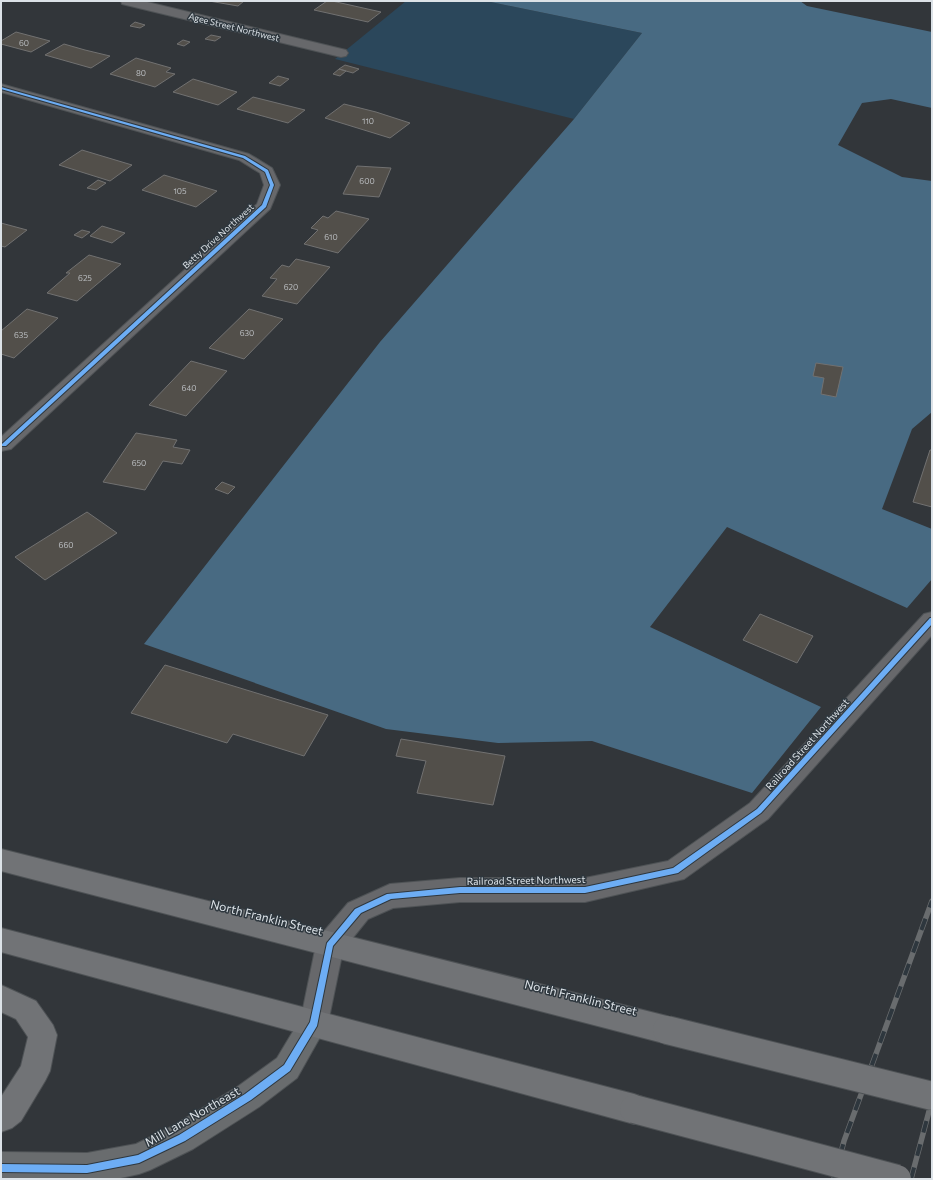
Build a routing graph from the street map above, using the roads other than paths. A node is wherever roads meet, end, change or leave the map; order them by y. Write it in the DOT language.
graph roads {
  1 [pos="127,1"];
  2 [pos="341,53"];
  3 [pos="1,88"];
  4 [pos="4,445"];
  5 [pos="932,620"];
  6 [pos="1,860"];
  7 [pos="1,940"];
  8 [pos="330,945"];
  9 [pos="1,998"];
  10 [pos="314,1023"];
  11 [pos="932,1096"];
  12 [pos="1,1117"];
  13 [pos="1,1168"];
  14 [pos="897,1179"];
  1 -- 2 [label="street, Agee Street Northwest"];
  3 -- 4 [label="street, Betty Drive Northwest"];
  5 -- 8 [label="street, Railroad Street Northwest"];
  6 -- 8 [label="main road, North Franklin Street"];
  7 -- 10 [label="main road"];
  8 -- 10 [label="street, Railroad Street Northwest"];
  8 -- 11 [label="main road, North Franklin Street, bridge"];
  9 -- 12 [label="main road"];
  10 -- 13 [label="street, Mill Lane Northeast"];
  10 -- 14 [label="main road, bridge"];
}
